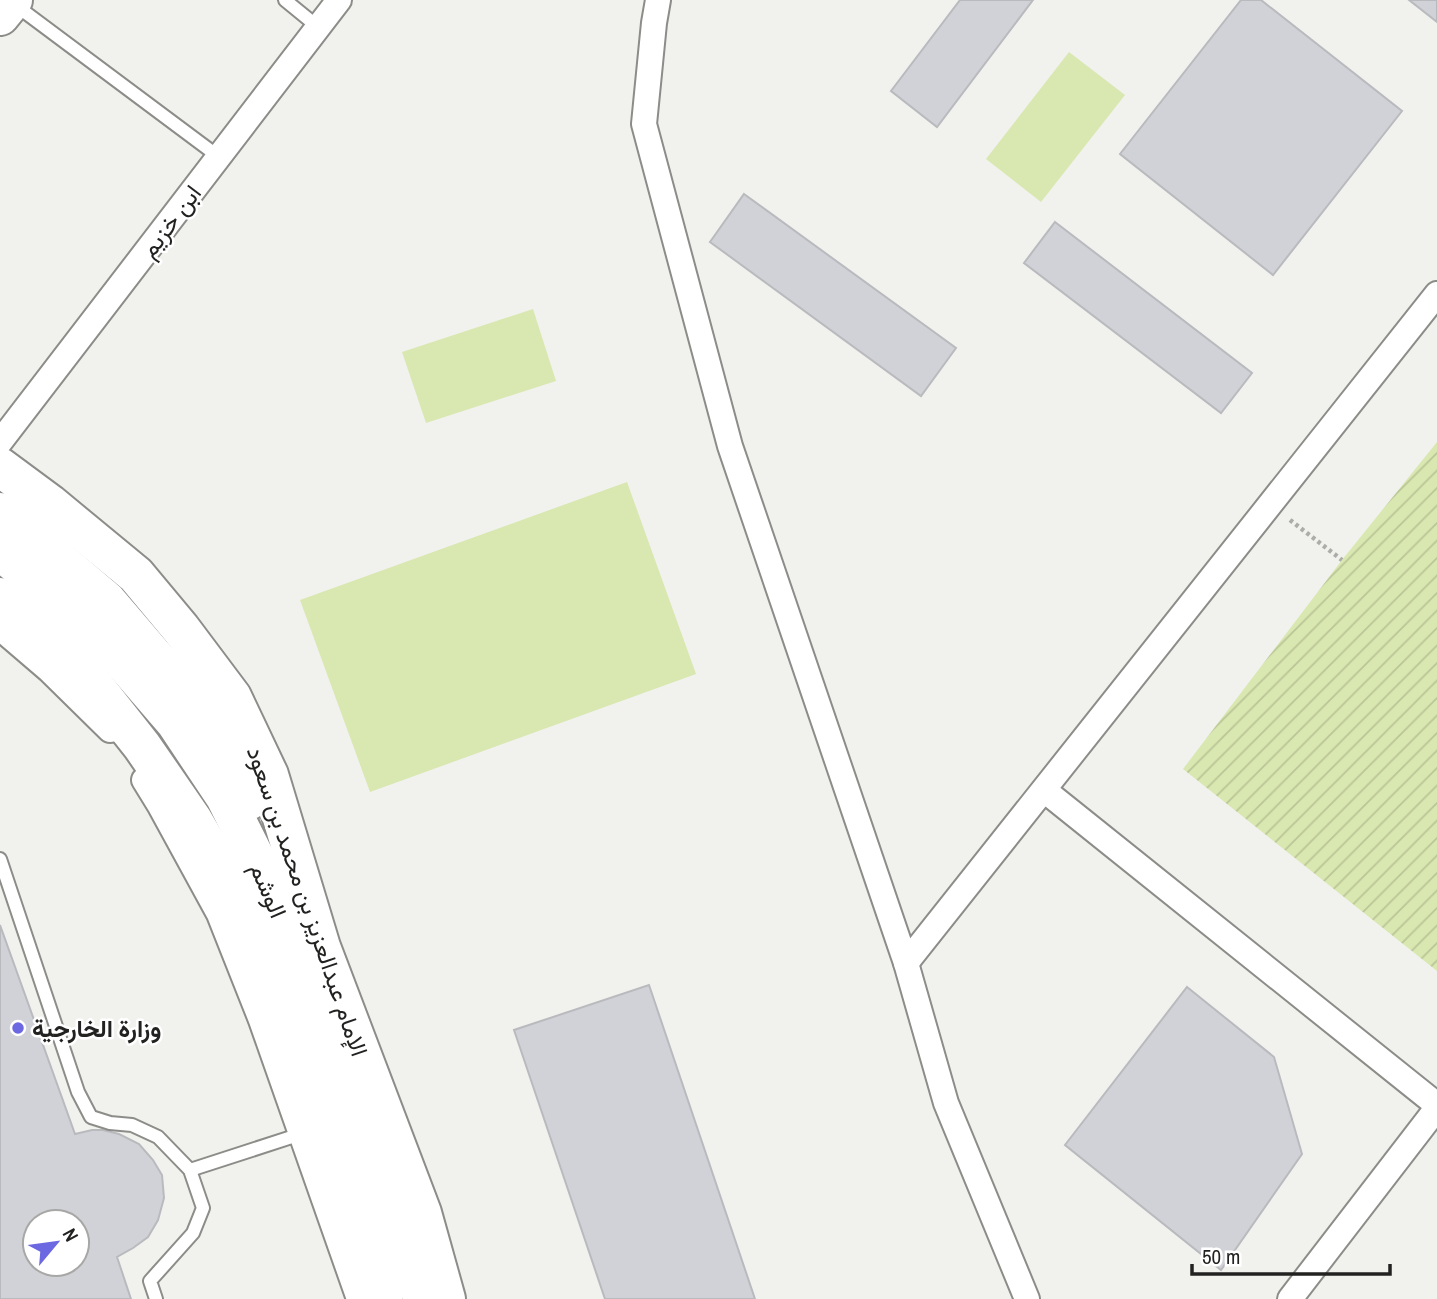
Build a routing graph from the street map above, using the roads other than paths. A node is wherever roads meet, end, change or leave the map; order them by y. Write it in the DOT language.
graph roads {
  1 [pos="285,0"];
  2 [pos="339,0"];
  3 [pos="658,0"];
  4 [pos="8,6"];
  5 [pos="318,27"];
  6 [pos="219,157"];
  7 [pos="1437,294"];
  8 [pos="0,442"];
  9 [pos="0,467"];
  10 [pos="0,512"];
  11 [pos="0,551"];
  12 [pos="0,597"];
  13 [pos="0,628"];
  14 [pos="1044,789"];
  15 [pos="0,859"];
  16 [pos="321,947"];
  17 [pos="906,963"];
  18 [pos="1437,1107"];
  19 [pos="301,1134"];
  20 [pos="190,1170"];
  21 [pos="449,1287"];
  22 [pos="372,1295"];
  23 [pos="156,1299"];
  24 [pos="423,1299"];
  25 [pos="1027,1299"];
  26 [pos="1290,1299"];
  1 -- 5 [label="lane"];
  2 -- 5 [label="street, ابن خزيم"];
  3 -- 17 [label="street"];
  4 -- 6 [label="lane"];
  5 -- 6 [label="street, ابن خزيم"];
  6 -- 8 [label="street, ابن خزيم"];
  7 -- 14 [label="street"];
  9 -- 16 [label="main road, الإمام عبدالعزيز بن محمد بن سعود"];
  10 -- 16 [label="main road"];
  11 -- 24 [label="main road, الوشم"];
  12 -- 22 [label="main road, الوشم"];
  13 -- 19 [label="street"];
  14 -- 17 [label="street"];
  14 -- 18 [label="street"];
  15 -- 20 [label="lane"];
  16 -- 21 [label="main road, الإمام عبدالعزيز بن محمد بن سعود"];
  17 -- 25 [label="street"];
  18 -- 26 [label="street"];
  19 -- 20 [label="lane"];
  19 -- 22 [label="street"];
  20 -- 23 [label="lane"];
}
